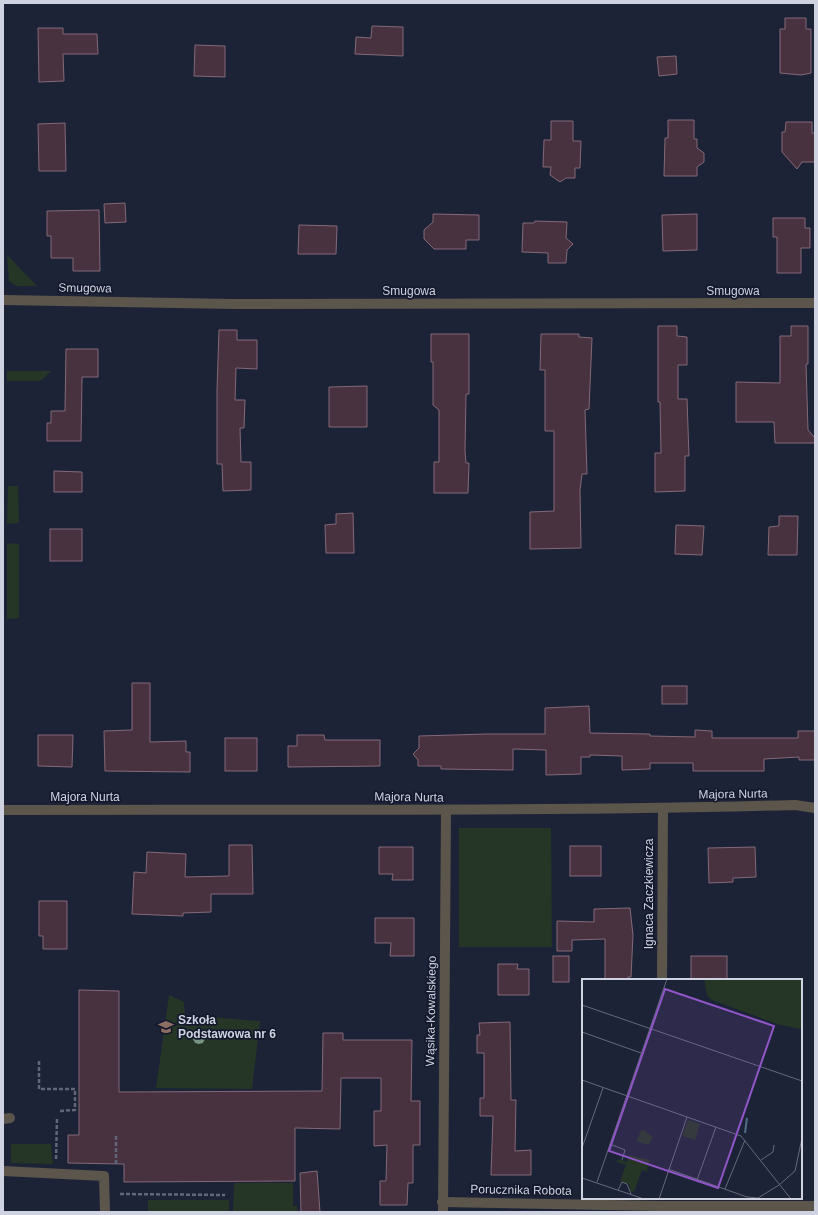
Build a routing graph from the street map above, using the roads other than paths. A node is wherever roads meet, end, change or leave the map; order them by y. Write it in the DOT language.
graph roads {
  1 [pos="3,300"];
  2 [pos="815,303"];
  3 [pos="663,808"];
  4 [pos="815,808"];
  5 [pos="3,810"];
  6 [pos="446,811"];
  7 [pos="662,979"];
  8 [pos="3,1171"];
  9 [pos="661,1202"];
  10 [pos="815,1206"];
  11 [pos="442,1207"];
  12 [pos="105,1212"];
  1 -- 2 [label="street, Smugowa"];
  3 -- 4 [label="street, Majora Nurta"];
  3 -- 6 [label="street, Majora Nurta"];
  3 -- 7 [label="street, Ignaca Zaczkiewicza"];
  5 -- 6 [label="street, Majora Nurta"];
  6 -- 11 [label="street, Wąsika-Kowalskiego"];
  8 -- 12 [label="street"];
  9 -- 10 [label="street, Porucznika Robota"];
  9 -- 11 [label="street, Porucznika Robota"];
}
